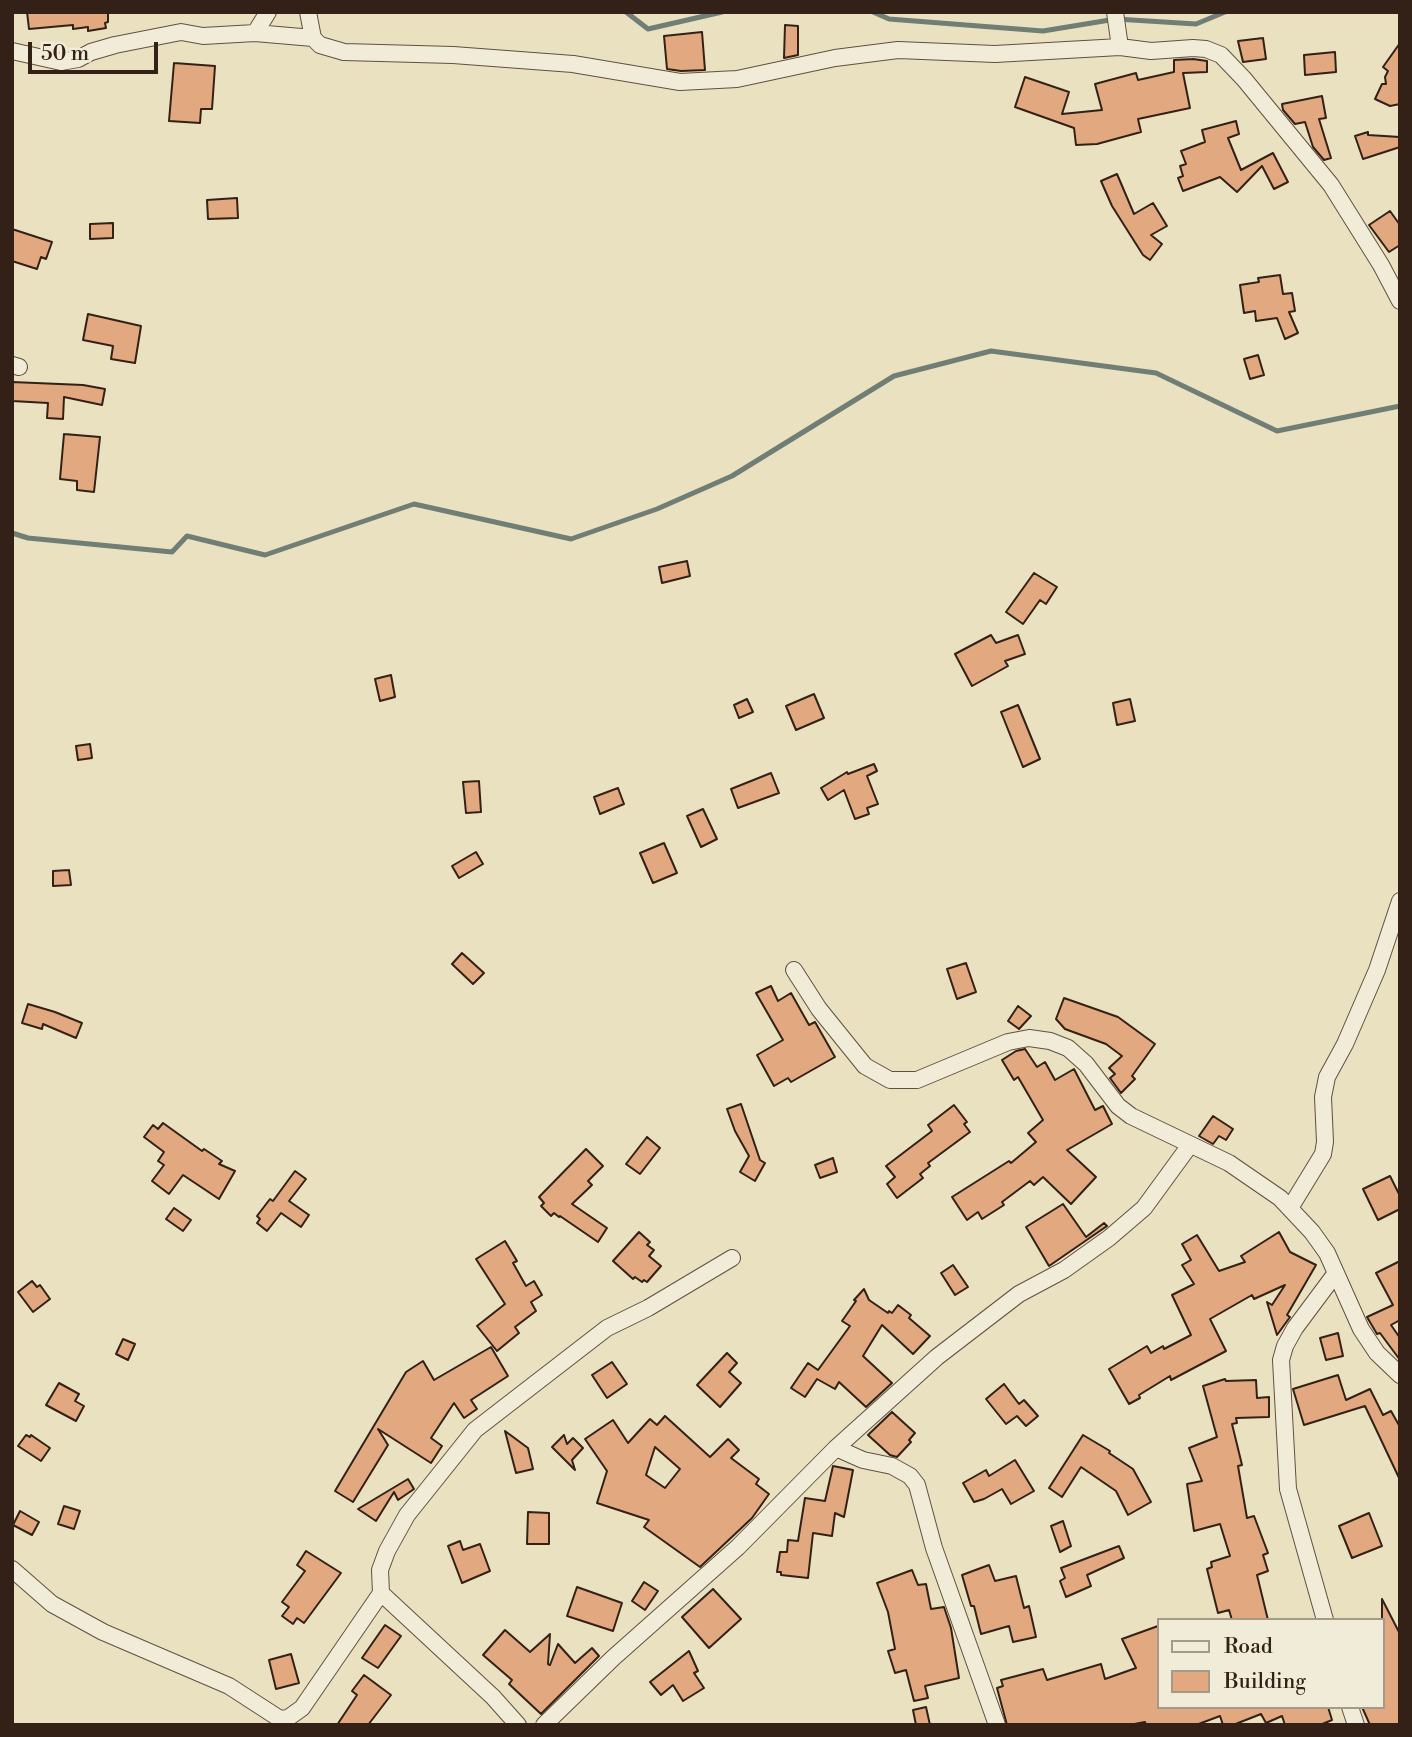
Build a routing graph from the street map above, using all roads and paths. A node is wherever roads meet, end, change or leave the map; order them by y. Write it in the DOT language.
graph roads {
  1 [pos="268,12"];
  2 [pos="308,12"];
  3 [pos="1115,12"];
  4 [pos="255,33"];
  5 [pos="313,38"];
  6 [pos="1120,47"];
  7 [pos="12,51"];
  8 [pos="1400,301"];
  9 [pos="1400,901"];
  10 [pos="794,970"];
  11 [pos="1191,1145"];
  12 [pos="1290,1208"];
  13 [pos="732,1258"];
  14 [pos="1336,1273"];
  15 [pos="1400,1376"];
  16 [pos="836,1448"];
  17 [pos="12,1569"];
  18 [pos="381,1593"];
  19 [pos="1324,1618"];
  20 [pos="518,1725"];
  21 [pos="544,1725"];
  22 [pos="997,1725"];
  1 -- 4 [label="street"];
  2 -- 5 [label="street"];
  3 -- 6 [label="street"];
  4 -- 5 [label="street"];
  4 -- 7 [label="street"];
  5 -- 6 [label="street"];
  6 -- 8 [label="street"];
  9 -- 12 [label="street"];
  10 -- 11 [label="street"];
  11 -- 12 [label="street"];
  11 -- 16 [label="street"];
  12 -- 14 [label="street"];
  13 -- 18 [label="street"];
  14 -- 15 [label="street"];
  14 -- 19 [label="street"];
  16 -- 21 [label="street"];
  16 -- 22 [label="street"];
  17 -- 18 [label="street"];
  18 -- 20 [label="street"];
}
